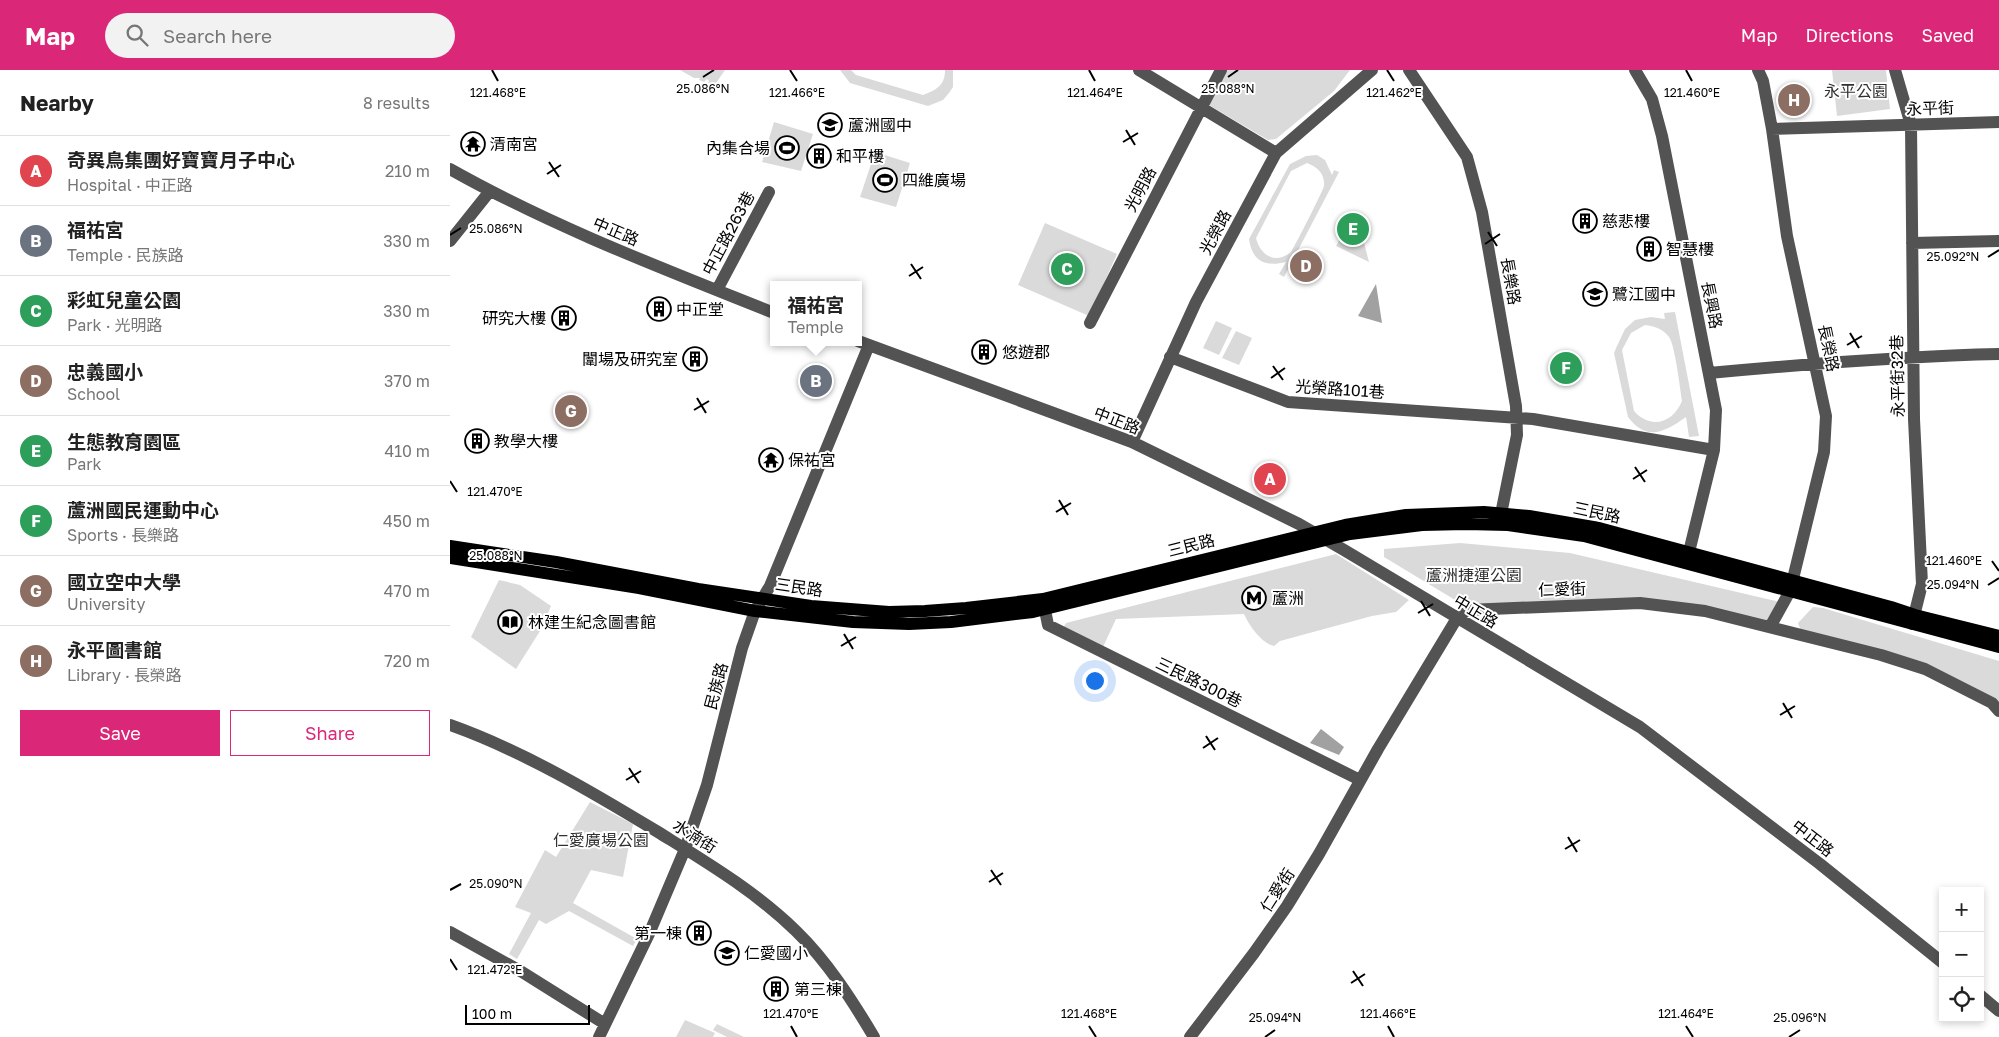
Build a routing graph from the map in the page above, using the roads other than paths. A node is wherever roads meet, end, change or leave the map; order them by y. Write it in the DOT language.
graph roads {
  1 [pos="1139,70"];
  2 [pos="1221,70"];
  3 [pos="1372,70"];
  4 [pos="1409,70"];
  5 [pos="1635,70"];
  6 [pos="1758,70"];
  7 [pos="1895,70"];
  8 [pos="1200,108"];
  9 [pos="1999,122"];
  10 [pos="1911,125"];
  11 [pos="1772,129"];
  12 [pos="1276,153"];
  13 [pos="450,169"];
  14 [pos="490,191"];
  15 [pos="769,192"];
  16 [pos="450,241"];
  17 [pos="1999,241"];
  18 [pos="1912,244"];
  19 [pos="717,290"];
  20 [pos="770,310"];
  21 [pos="1090,323"];
  22 [pos="864,343"];
  23 [pos="1999,354"];
  24 [pos="1912,356"];
  25 [pos="1170,357"];
  26 [pos="1816,362"];
  27 [pos="1709,373"];
  28 [pos="1517,418"];
  29 [pos="1132,442"];
  30 [pos="1714,450"];
  31 [pos="1501,514"];
  32 [pos="1319,536"];
  33 [pos="450,546"];
  34 [pos="1689,552"];
  35 [pos="450,558"];
  36 [pos="1791,586"];
  37 [pos="763,598"];
  38 [pos="1044,604"];
  39 [pos="755,611"];
  40 [pos="1457,618"];
  41 [pos="1914,620"];
  42 [pos="1933,624"];
  43 [pos="1770,627"];
  44 [pos="1999,636"];
  45 [pos="1999,647"];
  46 [pos="1999,711"];
  47 [pos="450,725"];
  48 [pos="1360,780"];
  49 [pos="685,848"];
  50 [pos="450,932"];
  51 [pos="1939,960"];
  52 [pos="1984,998"];
  53 [pos="1999,1011"];
  54 [pos="605,1024"];
  55 [pos="599,1037"];
  56 [pos="874,1037"];
  57 [pos="1190,1037"];
  1 -- 8 [label="street"];
  2 -- 8 [label="street, 光明路"];
  3 -- 12 [label="street, 光榮路"];
  4 -- 28 [label="street, 長樂路"];
  5 -- 27 [label="street, 長興路"];
  6 -- 11 [label="street, 長榮路"];
  7 -- 10 [label="street, 永平街32巷"];
  8 -- 12 [label="street"];
  8 -- 21 [label="street, 光明路"];
  9 -- 10 [label="street, 永平街"];
  10 -- 11 [label="street, 永平街"];
  10 -- 18 [label="street, 永平街32巷"];
  11 -- 26 [label="street, 長榮路"];
  12 -- 25 [label="street, 光榮路"];
  13 -- 14 [label="street, 中正路"];
  14 -- 16 [label="street"];
  14 -- 19 [label="street, 中正路"];
  15 -- 19 [label="street, 中正路263巷"];
  17 -- 18 [label="street"];
  18 -- 24 [label="street, 永平街32巷"];
  19 -- 20 [label="street, 中正路"];
  22 -- 29 [label="street, 中正路"];
  22 -- 37 [label="street, 民族路"];
  23 -- 24 [label="street"];
  24 -- 26 [label="street"];
  24 -- 41 [label="street, 永平街32巷"];
  25 -- 28 [label="street, 光榮路101巷"];
  25 -- 29 [label="street, 光榮路"];
  26 -- 27 [label="street"];
  26 -- 36 [label="street, 長榮路"];
  27 -- 30 [label="street, 長興路"];
  28 -- 30 [label="street, 光榮路101巷"];
  28 -- 31 [label="street, 長樂路"];
  29 -- 32 [label="street, 中正路"];
  30 -- 34 [label="street, 長興路"];
  31 -- 32 [label="main road, 三民路"];
  31 -- 34 [label="main road, 三民路"];
  32 -- 36 [label="main road, 三民路"];
  32 -- 38 [label="main road, 三民路"];
  32 -- 40 [label="street, 中正路"];
  33 -- 37 [label="main road, 三民路"];
  34 -- 36 [label="main road, 三民路"];
  35 -- 39 [label="main road, 三民路"];
  36 -- 41 [label="main road, 三民路"];
  36 -- 43 [label="street, 長榮路"];
  37 -- 38 [label="main road, 三民路"];
  37 -- 39 [label="street, 民族路"];
  38 -- 39 [label="main road, 三民路"];
  38 -- 48 [label="street, 三民路300巷"];
  39 -- 49 [label="street, 民族路"];
  40 -- 43 [label="street, 仁愛街"];
  40 -- 48 [label="street, 仁愛街"];
  40 -- 51 [label="street, 中正路"];
  41 -- 42 [label="main road, 三民路"];
  42 -- 44 [label="main road"];
  42 -- 45 [label="main road"];
  43 -- 46 [label="street, 仁愛街"];
  47 -- 49 [label="street, 水湳街"];
  48 -- 57 [label="street, 仁愛街"];
  49 -- 54 [label="street, 民族路"];
  49 -- 56 [label="street, 水湳街"];
  50 -- 54 [label="street"];
  52 -- 53 [label="street"];
  54 -- 55 [label="street, 民族路"];
}
